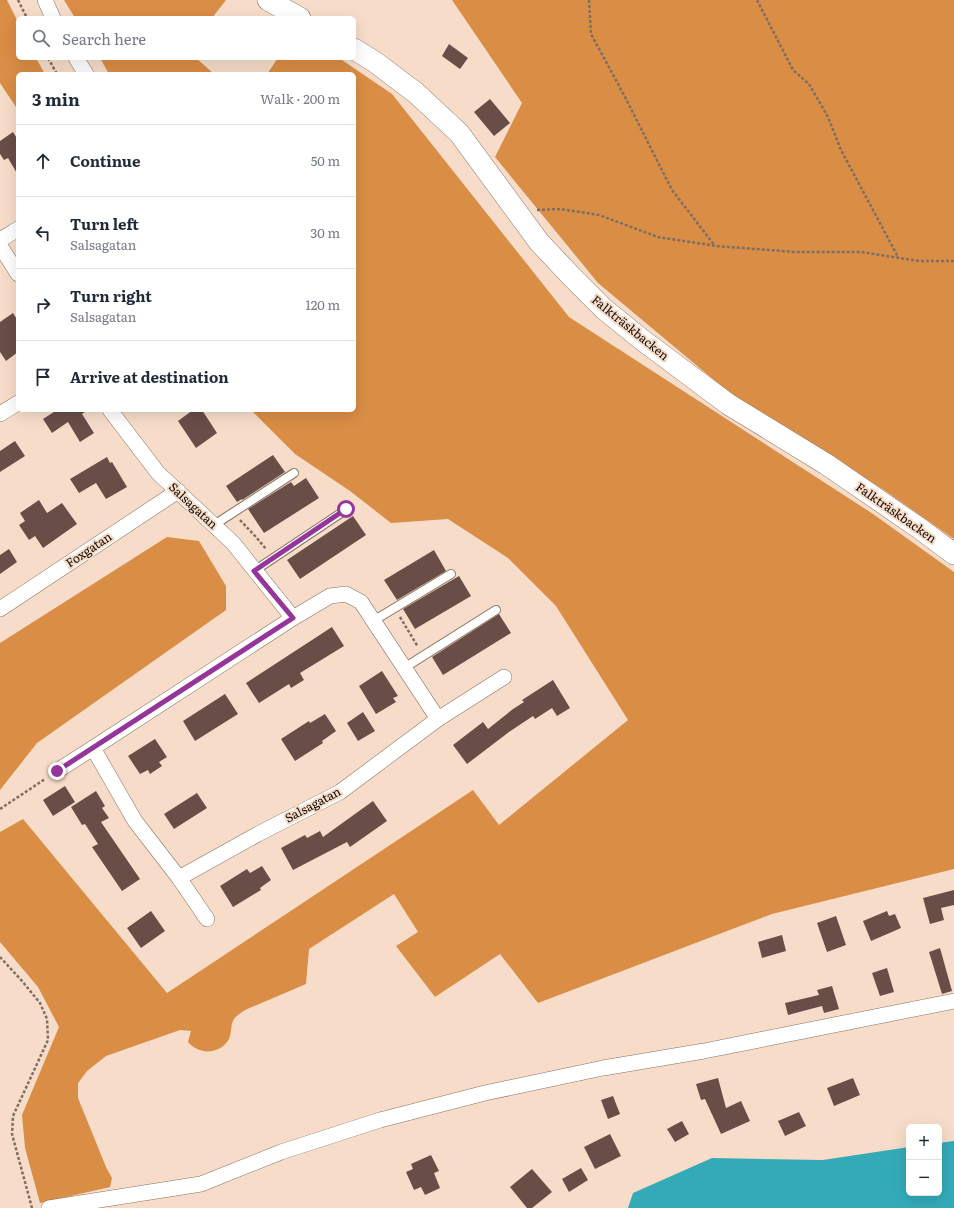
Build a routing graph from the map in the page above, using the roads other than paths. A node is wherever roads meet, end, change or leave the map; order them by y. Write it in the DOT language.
graph roads {
  1 [pos="45,0"];
  2 [pos="268,0"];
  3 [pos="53,16"];
  4 [pos="296,16"];
  5 [pos="356,50"];
  6 [pos="77,60"];
  7 [pos="85,72"];
  8 [pos="16,230"];
  9 [pos="0,240"];
  10 [pos="0,246"];
  11 [pos="16,271"];
  12 [pos="16,404"];
  13 [pos="112,412"];
  14 [pos="0,414"];
  15 [pos="294,473"];
  16 [pos="178,491"];
  17 [pos="346,509"];
  18 [pos="214,525"];
  19 [pos="954,554"];
  20 [pos="254,571"];
  21 [pos="451,574"];
  22 [pos="0,609"];
  23 [pos="496,610"];
  24 [pos="293,618"];
  25 [pos="373,621"];
  26 [pos="404,668"];
  27 [pos="504,677"];
  28 [pos="438,719"];
  29 [pos="94,748"];
  30 [pos="57,771"];
  31 [pos="179,878"];
  32 [pos="207,919"];
  33 [pos="954,1001"];
  34 [pos="49,1208"];
  1 -- 3 [label="street"];
  2 -- 4 [label="street"];
  5 -- 19 [label="street, Falkträskbacken"];
  6 -- 7 [label="street"];
  8 -- 9 [label="street"];
  10 -- 11 [label="street"];
  12 -- 14 [label="street"];
  13 -- 16 [label="street, Salsagatan"];
  15 -- 18 [label="lane"];
  16 -- 18 [label="street, Salsagatan"];
  16 -- 22 [label="street, Foxgatan"];
  17 -- 20 [label="lane"];
  18 -- 20 [label="street, Salsagatan"];
  20 -- 24 [label="street, Salsagatan"];
  21 -- 25 [label="lane"];
  23 -- 26 [label="lane"];
  24 -- 25 [label="street"];
  24 -- 29 [label="street"];
  25 -- 26 [label="street"];
  26 -- 28 [label="street"];
  27 -- 28 [label="street, Salsagatan"];
  28 -- 31 [label="street, Salsagatan"];
  29 -- 30 [label="street"];
  29 -- 31 [label="street"];
  31 -- 32 [label="street"];
  33 -- 34 [label="street"];
}
